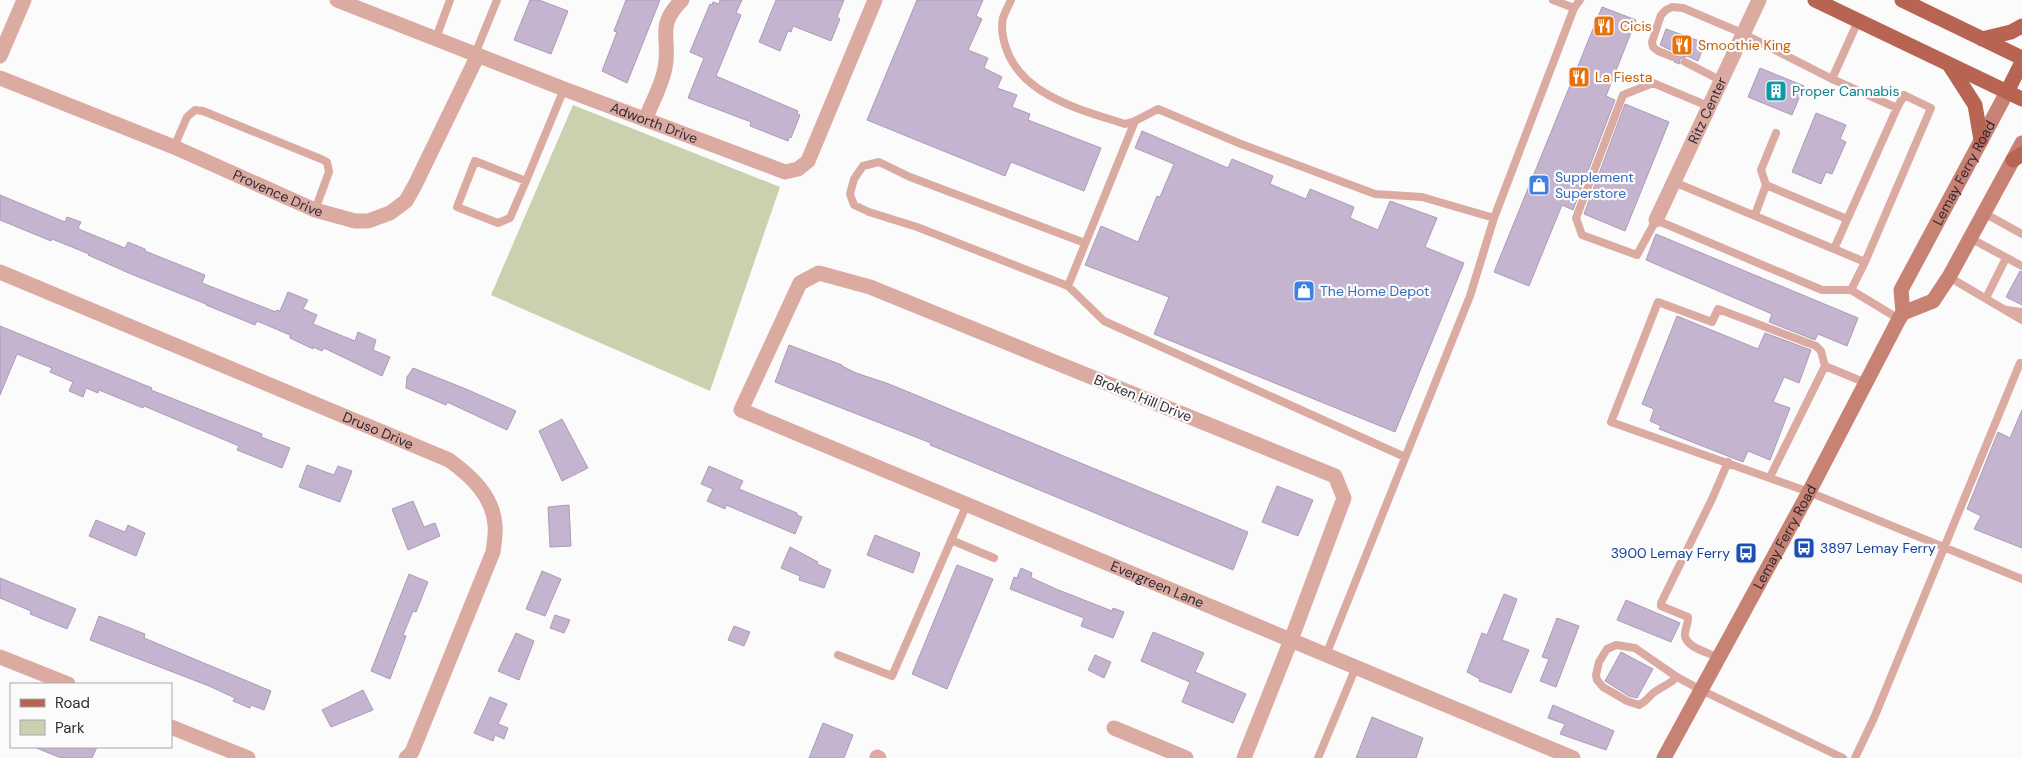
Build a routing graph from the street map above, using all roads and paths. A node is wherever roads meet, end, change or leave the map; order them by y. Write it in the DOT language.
graph roads {
  1 [pos="24,0"];
  2 [pos="338,0"];
  3 [pos="450,0"];
  4 [pos="497,0"];
  5 [pos="682,0"];
  6 [pos="875,0"];
  7 [pos="1011,0"];
  8 [pos="1552,0"];
  9 [pos="1580,0"];
  10 [pos="1759,0"];
  11 [pos="1815,0"];
  12 [pos="1902,0"];
  13 [pos="1574,4"];
  14 [pos="1858,21"];
  15 [pos="2022,26"];
  16 [pos="1742,33"];
  17 [pos="436,38"];
  18 [pos="1982,39"];
  19 [pos="476,54"];
  20 [pos="0,56"];
  21 [pos="1673,57"];
  22 [pos="2022,58"];
  23 [pos="1684,62"];
  24 [pos="2022,62"];
  25 [pos="1949,64"];
  26 [pos="0,78"];
  27 [pos="1832,79"];
  28 [pos="1720,80"];
  29 [pos="564,89"];
  30 [pos="2006,92"];
  31 [pos="2022,99"];
  32 [pos="1708,106"];
  33 [pos="1896,114"];
  34 [pos="646,118"];
  35 [pos="1134,122"];
  36 [pos="1776,133"];
  37 [pos="1981,140"];
  38 [pos="2022,143"];
  39 [pos="174,148"];
  40 [pos="2018,157"];
  41 [pos="526,181"];
  42 [pos="1674,182"];
  43 [pos="1766,185"];
  44 [pos="315,210"];
  45 [pos="1984,213"];
  46 [pos="1754,215"];
  47 [pos="1494,218"];
  48 [pos="1656,220"];
  49 [pos="1847,225"];
  50 [pos="2021,230"];
  51 [pos="1970,238"];
  52 [pos="1085,243"];
  53 [pos="1834,248"];
  54 [pos="2006,258"];
  55 [pos="1865,262"];
  56 [pos="2020,265"];
  57 [pos="0,272"];
  58 [pos="2022,272"];
  59 [pos="1949,277"];
  60 [pos="1068,286"];
  61 [pos="1851,290"];
  62 [pos="1986,298"];
  63 [pos="2005,310"];
  64 [pos="2022,312"];
  65 [pos="1901,316"];
  66 [pos="2022,320"];
  67 [pos="2022,364"];
  68 [pos="1825,366"];
  69 [pos="1866,383"];
  70 [pos="741,410"];
  71 [pos="1405,457"];
  72 [pos="1728,462"];
  73 [pos="1770,477"];
  74 [pos="1809,492"];
  75 [pos="967,504"];
  76 [pos="952,540"];
  77 [pos="1944,546"];
  78 [pos="994,558"];
  79 [pos="2022,579"];
  80 [pos="1291,640"];
  81 [pos="1326,655"];
  82 [pos="838,656"];
  83 [pos="0,657"];
  84 [pos="1719,658"];
  85 [pos="1356,668"];
  86 [pos="1677,676"];
  87 [pos="65,683"];
  88 [pos="1702,690"];
  89 [pos="172,727"];
  90 [pos="1114,728"];
  91 [pos="248,758"];
  92 [pos="406,758"];
  93 [pos="1186,758"];
  94 [pos="1244,758"];
  95 [pos="1318,758"];
  96 [pos="1573,758"];
  97 [pos="1664,758"];
  98 [pos="1843,758"];
  99 [pos="1855,758"];
  1 -- 20 [label="street"];
  2 -- 17 [label="street, Adworth Drive"];
  3 -- 17 [label="lane"];
  4 -- 19 [label="lane"];
  5 -- 34 [label="street"];
  6 -- 34 [label="street, Adworth Drive"];
  7 -- 35 [label="lane"];
  8 -- 13 [label="lane"];
  9 -- 13 [label="lane"];
  10 -- 16 [label="street, Ritz Center"];
  11 -- 14 [label="main road"];
  12 -- 18 [label="main road"];
  13 -- 47 [label="lane"];
  14 -- 25 [label="main road"];
  14 -- 27 [label="lane"];
  15 -- 18 [label="main road"];
  16 -- 21 [label="lane"];
  16 -- 27 [label="lane"];
  16 -- 28 [label="street, Ritz Center"];
  17 -- 19 [label="street, Adworth Drive"];
  18 -- 22 [label="main road"];
  19 -- 29 [label="street, Adworth Drive"];
  19 -- 44 [label="street, Provence Drive"];
  23 -- 28 [label="lane"];
  24 -- 30 [label="main road, Lemay Ferry Road"];
  25 -- 30 [label="main road"];
  25 -- 37 [label="main road"];
  26 -- 39 [label="street, Provence Drive"];
  27 -- 33 [label="lane"];
  28 -- 32 [label="street, Ritz Center"];
  29 -- 34 [label="street, Adworth Drive"];
  29 -- 41 [label="lane"];
  30 -- 31 [label="main road"];
  30 -- 37 [label="main road, Lemay Ferry Road"];
  32 -- 42 [label="street, Ritz Center"];
  32 -- 48 [label="lane"];
  33 -- 49 [label="lane"];
  33 -- 55 [label="lane"];
  35 -- 47 [label="lane"];
  35 -- 52 [label="lane"];
  36 -- 43 [label="lane"];
  37 -- 65 [label="main road, Lemay Ferry Road"];
  38 -- 40 [label="main road"];
  39 -- 44 [label="street, Provence Drive"];
  39 -- 44 [label="lane"];
  40 -- 45 [label="main road"];
  41 -- 41 [label="lane"];
  42 -- 46 [label="lane"];
  42 -- 48 [label="street, Ritz Center"];
  43 -- 46 [label="lane"];
  43 -- 49 [label="lane"];
  45 -- 50 [label="lane"];
  45 -- 51 [label="main road"];
  46 -- 53 [label="lane"];
  47 -- 71 [label="lane"];
  48 -- 61 [label="lane"];
  49 -- 53 [label="lane"];
  51 -- 54 [label="lane"];
  51 -- 59 [label="main road"];
  52 -- 60 [label="lane"];
  52 -- 60 [label="lane"];
  53 -- 55 [label="lane"];
  54 -- 56 [label="lane"];
  54 -- 62 [label="lane"];
  55 -- 61 [label="lane"];
  56 -- 58 [label="lane"];
  57 -- 92 [label="street, Druso Drive"];
  59 -- 62 [label="lane"];
  59 -- 65 [label="main road"];
  60 -- 71 [label="lane"];
  61 -- 65 [label="lane"];
  62 -- 63 [label="lane"];
  63 -- 64 [label="lane"];
  63 -- 66 [label="lane"];
  65 -- 69 [label="main road, Lemay Ferry Road"];
  67 -- 77 [label="lane"];
  68 -- 69 [label="lane"];
  68 -- 72 [label="lane"];
  68 -- 73 [label="lane"];
  69 -- 74 [label="main road, Lemay Ferry Road"];
  70 -- 75 [label="street, Evergreen Lane"];
  70 -- 80 [label="street, Broken Hill Drive"];
  71 -- 81 [label="lane"];
  72 -- 73 [label="lane"];
  72 -- 84 [label="lane"];
  73 -- 74 [label="lane"];
  74 -- 77 [label="lane"];
  74 -- 84 [label="main road, Lemay Ferry Road"];
  75 -- 76 [label="lane"];
  75 -- 80 [label="street, Evergreen Lane"];
  76 -- 78 [label="lane"];
  76 -- 82 [label="lane"];
  77 -- 79 [label="lane"];
  77 -- 99 [label="lane"];
  80 -- 81 [label="street, Evergreen Lane"];
  80 -- 94 [label="street, Broken Hill Drive"];
  81 -- 85 [label="street, Evergreen Lane"];
  83 -- 87 [label="street"];
  84 -- 88 [label="main road, Lemay Ferry Road"];
  85 -- 95 [label="lane"];
  85 -- 96 [label="street, Evergreen Lane"];
  86 -- 86 [label="lane"];
  86 -- 88 [label="lane"];
  88 -- 97 [label="main road, Lemay Ferry Road"];
  88 -- 98 [label="lane"];
  89 -- 91 [label="street"];
  90 -- 93 [label="street"];
}
